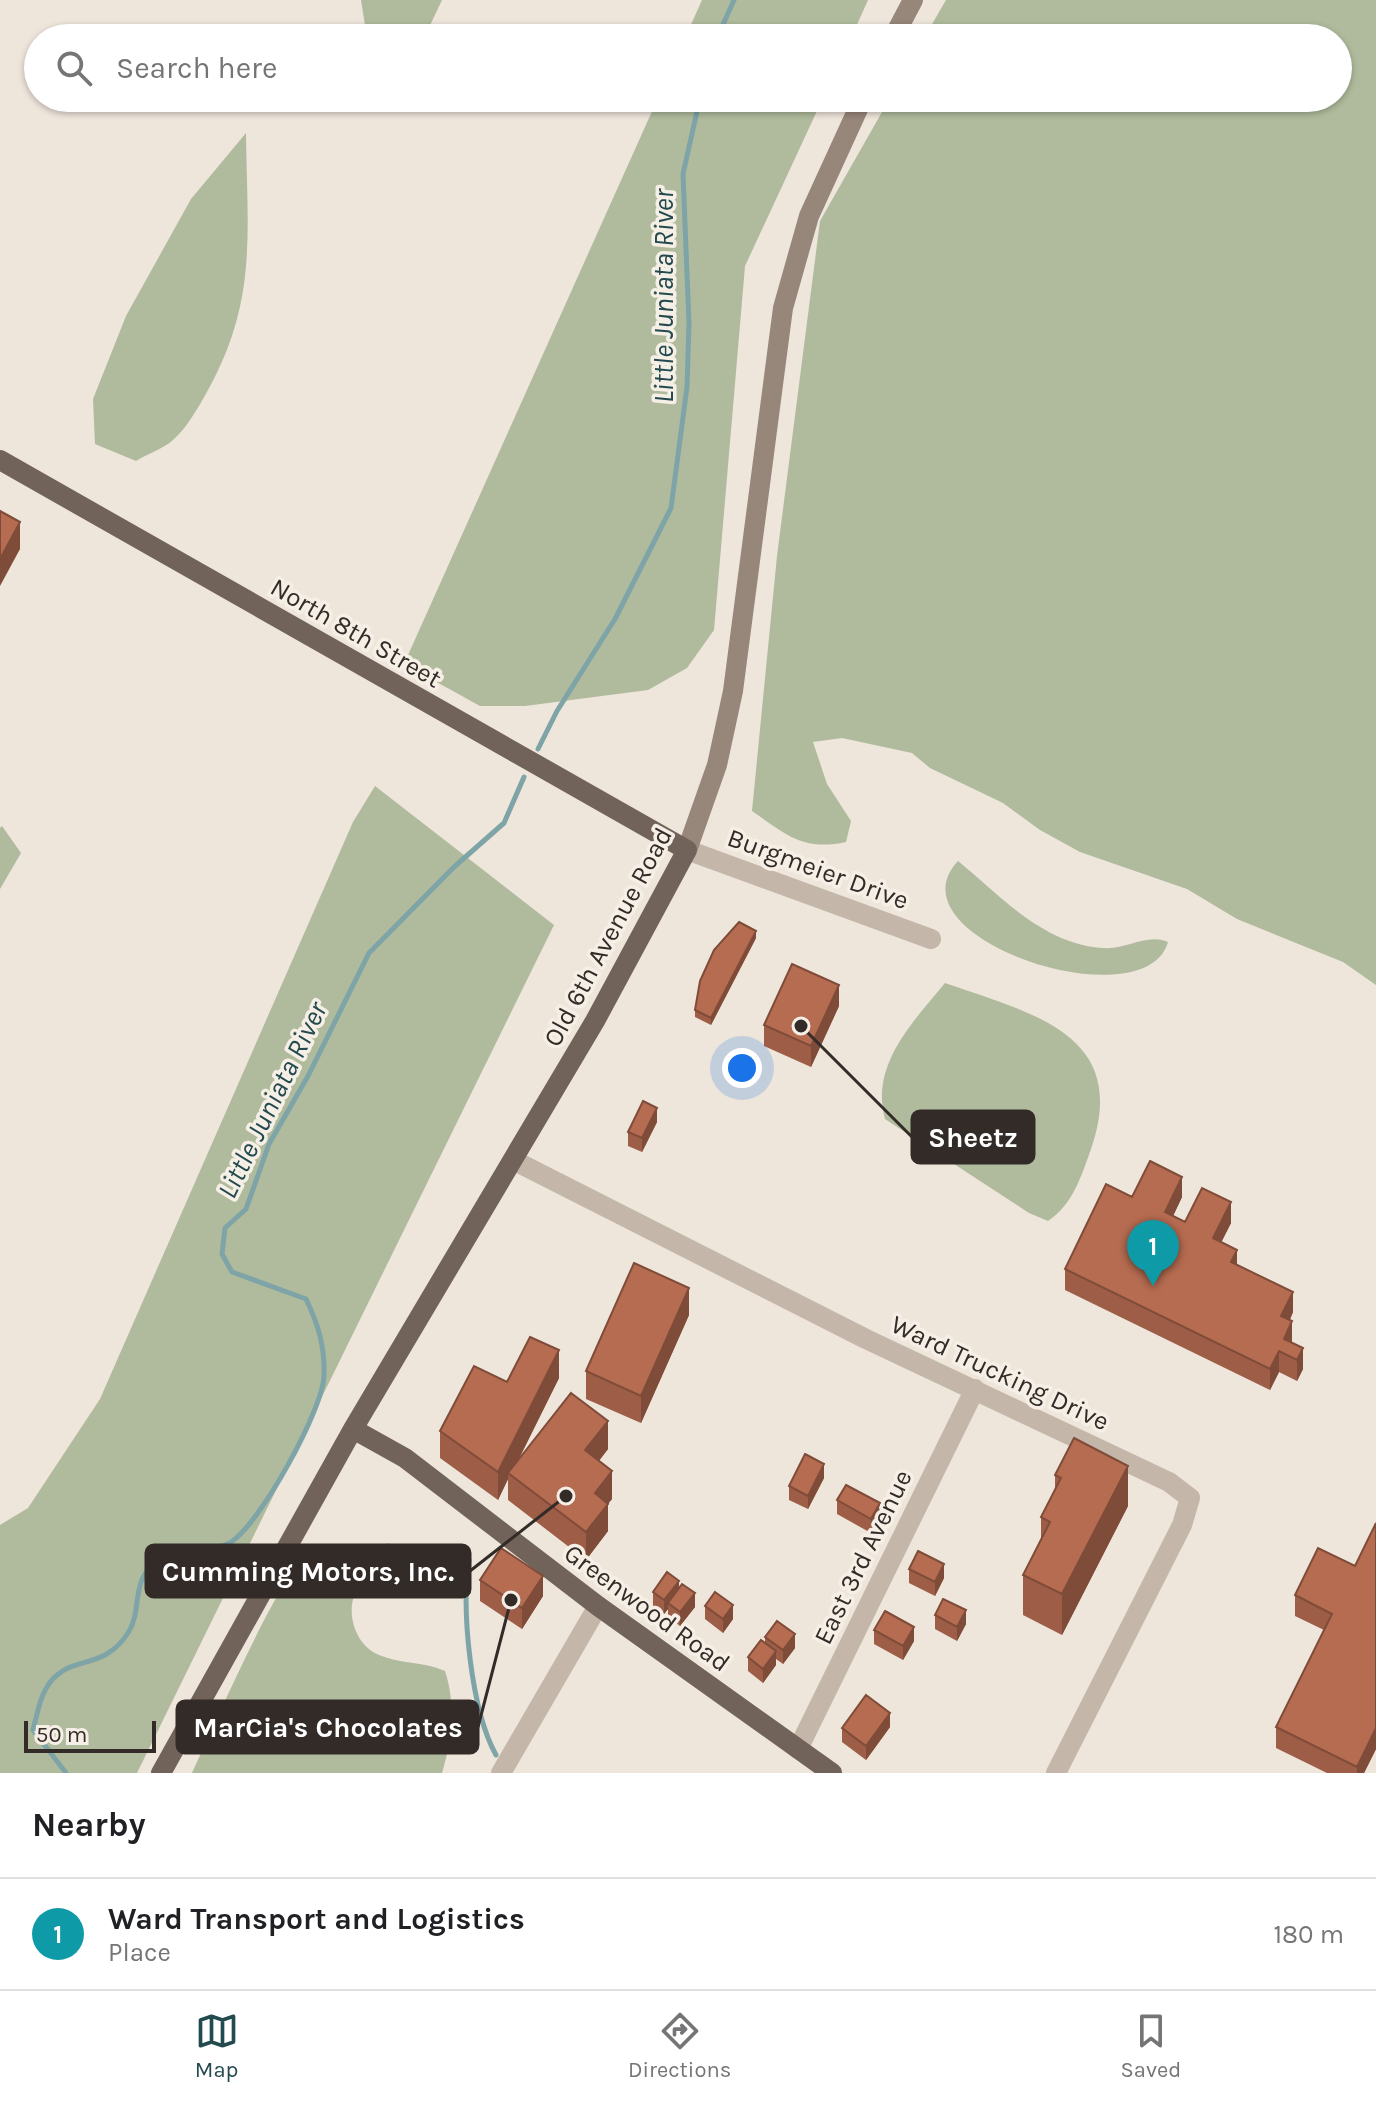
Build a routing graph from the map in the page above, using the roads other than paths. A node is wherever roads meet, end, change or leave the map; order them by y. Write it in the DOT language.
graph roads {
  1 [pos="913,0"];
  2 [pos="900,24"];
  3 [pos="857,112"];
  4 [pos="0,460"];
  5 [pos="687,850"];
  6 [pos="931,939"];
  7 [pos="513,1160"];
  8 [pos="975,1389"];
  9 [pos="353,1429"];
  10 [pos="598,1606"];
  11 [pos="798,1749"];
  12 [pos="161,1773"];
  13 [pos="501,1773"];
  14 [pos="832,1773"];
  15 [pos="1056,1773"];
  1 -- 2 [label="main road"];
  3 -- 5 [label="main road, Old 6th Avenue Road"];
  4 -- 5 [label="main road, North 8th Street"];
  5 -- 6 [label="street, Burgmeier Drive"];
  5 -- 7 [label="main road, Old 6th Avenue Road"];
  7 -- 8 [label="street, Ward Trucking Drive"];
  7 -- 9 [label="main road, Old 6th Avenue Road"];
  8 -- 11 [label="street, East 3rd Avenue"];
  8 -- 15 [label="street, Ward Trucking Drive"];
  9 -- 10 [label="main road, Greenwood Road"];
  9 -- 12 [label="main road, Old 6th Avenue Road"];
  10 -- 11 [label="main road, Greenwood Road"];
  10 -- 13 [label="street"];
  11 -- 14 [label="main road, Greenwood Road"];
}
